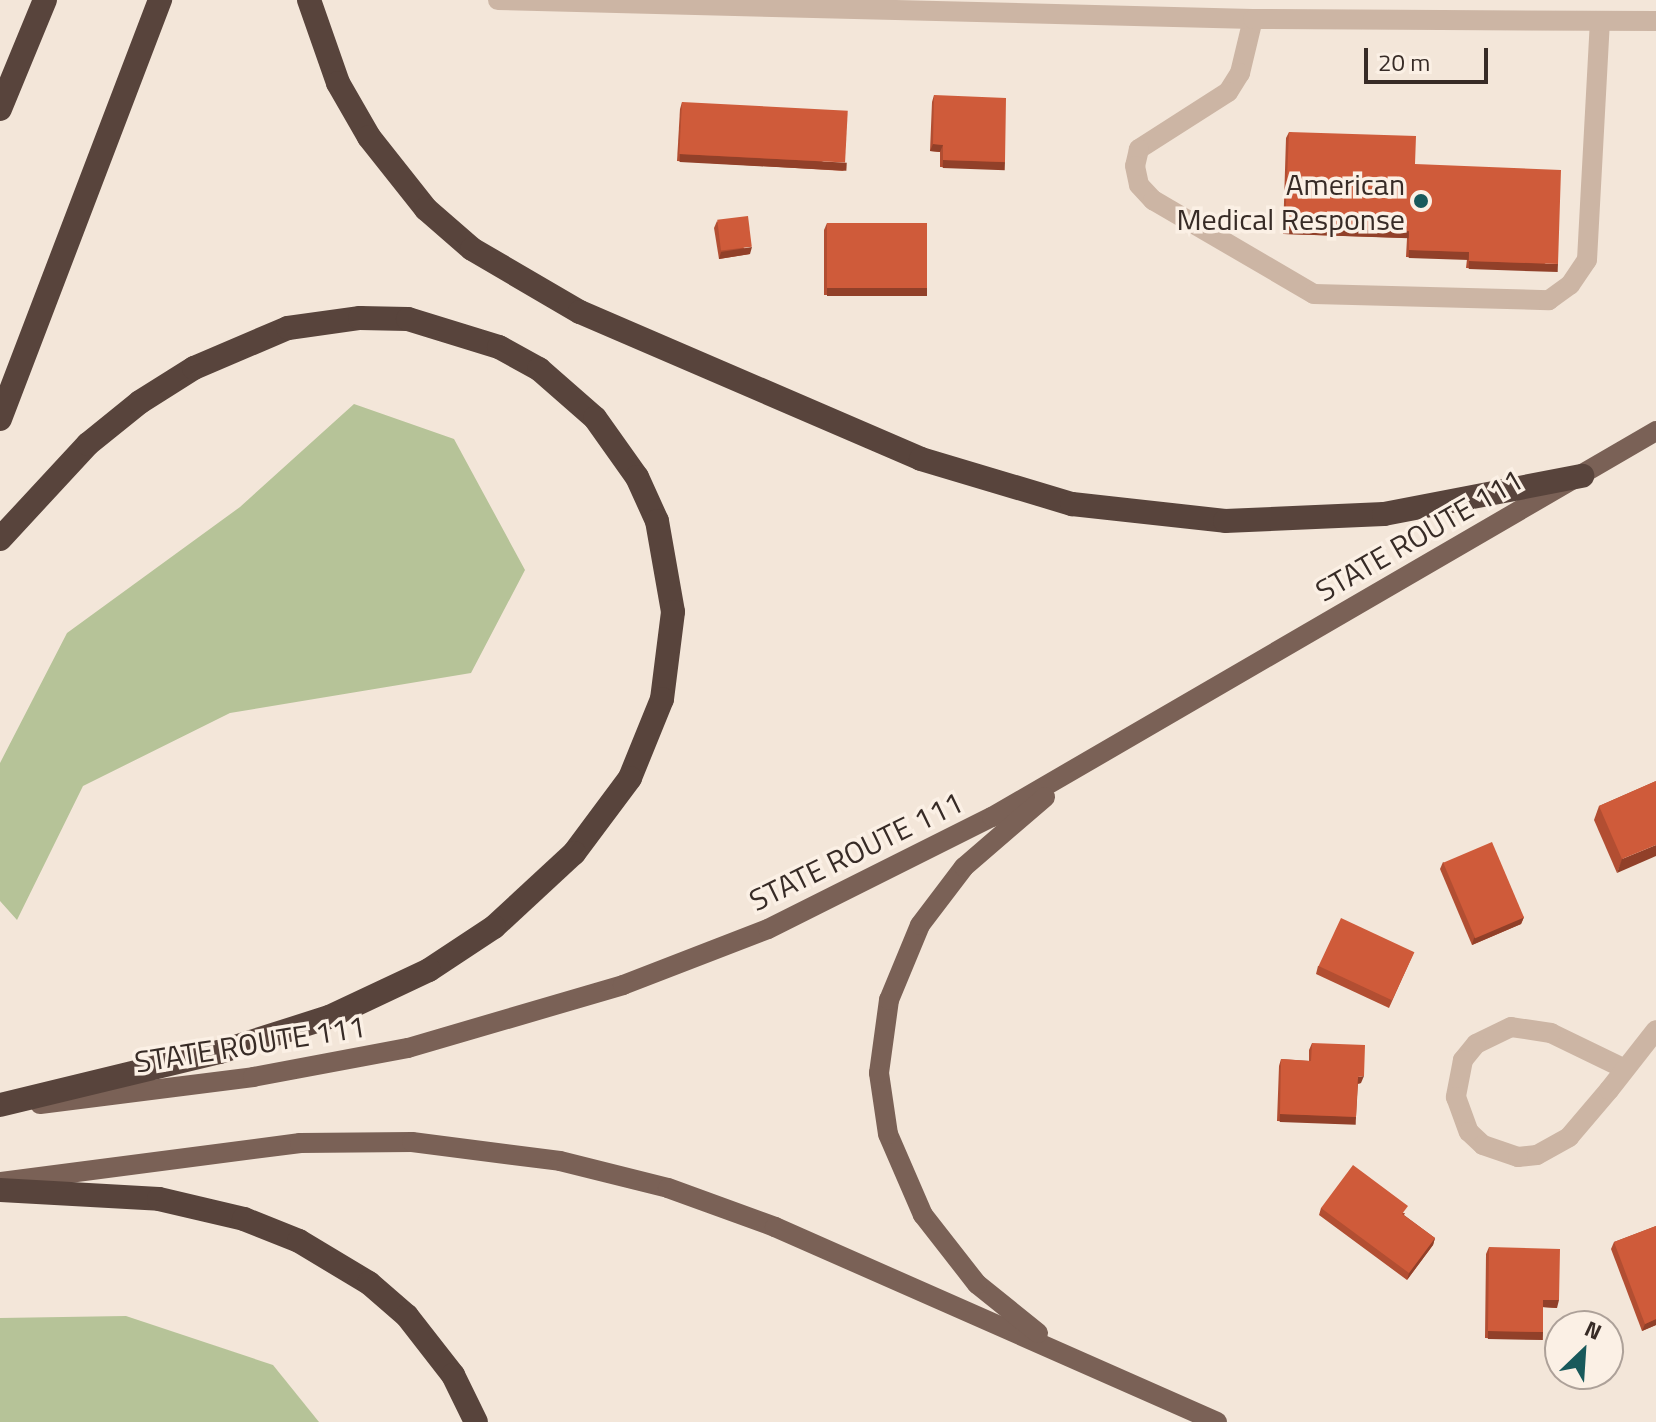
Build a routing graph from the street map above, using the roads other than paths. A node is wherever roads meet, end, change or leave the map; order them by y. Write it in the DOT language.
graph roads {
  1 [pos="45,0"];
  2 [pos="160,0"];
  3 [pos="309,0"];
  4 [pos="498,0"];
  5 [pos="982,7"];
  6 [pos="1103,8"];
  7 [pos="1253,19"];
  8 [pos="1600,21"];
  9 [pos="1656,21"];
  10 [pos="0,109"];
  11 [pos="0,419"];
  12 [pos="1656,431"];
  13 [pos="1582,476"];
  14 [pos="0,539"];
  15 [pos="1119,742"];
  16 [pos="1656,1030"];
  17 [pos="1625,1069"];
  18 [pos="0,1107"];
  19 [pos="0,1182"];
  20 [pos="0,1190"];
  21 [pos="1088,1365"];
  22 [pos="476,1422"];
  23 [pos="1217,1422"];
  1 -- 10 [label="highway"];
  2 -- 11 [label="highway"];
  3 -- 13 [label="highway"];
  4 -- 5 [label="street"];
  5 -- 6 [label="street"];
  6 -- 7 [label="street"];
  7 -- 8 [label="street"];
  7 -- 8 [label="street"];
  8 -- 9 [label="street"];
  12 -- 13 [label="main road, STATE ROUTE 111"];
  13 -- 15 [label="main road, STATE ROUTE 111"];
  14 -- 18 [label="highway"];
  15 -- 18 [label="main road, STATE ROUTE 111"];
  15 -- 21 [label="main road"];
  16 -- 17 [label="street"];
  17 -- 17 [label="street"];
  19 -- 21 [label="main road"];
  20 -- 22 [label="highway"];
  21 -- 23 [label="main road"];
}
